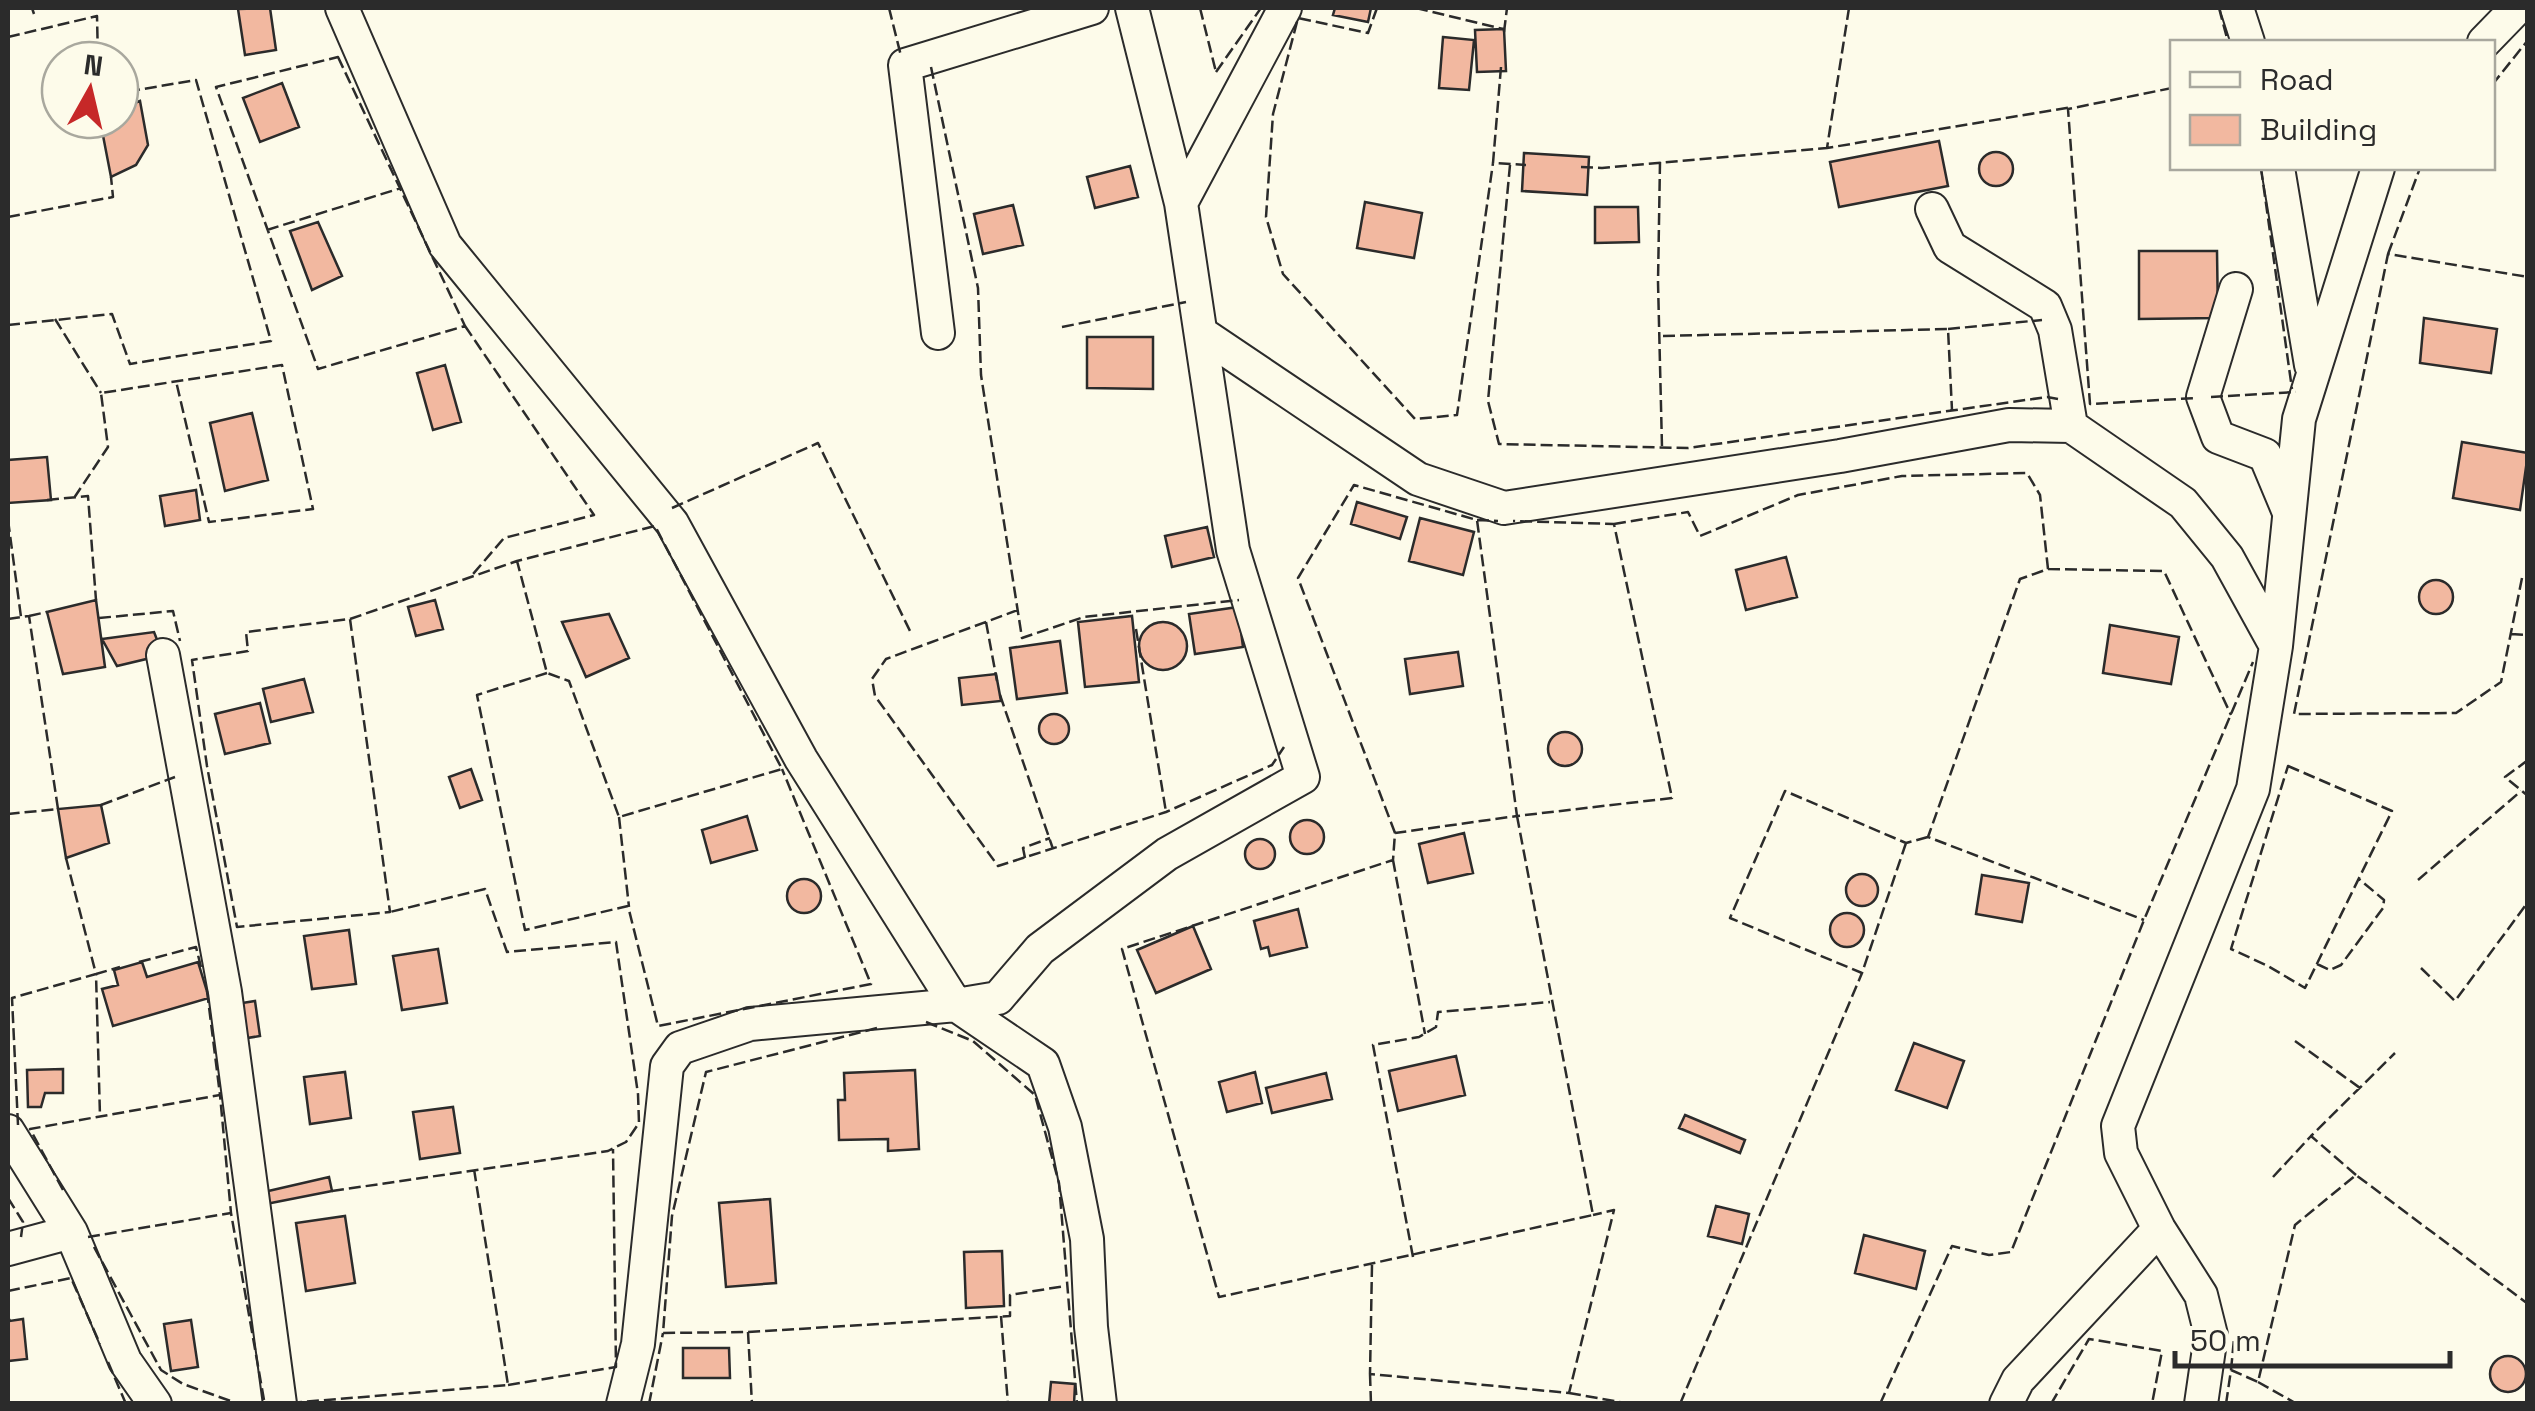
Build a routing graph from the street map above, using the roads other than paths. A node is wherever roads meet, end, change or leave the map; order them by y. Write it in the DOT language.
graph roads {
  1 [pos="342,8"];
  2 [pos="1092,8"];
  3 [pos="1132,8"];
  4 [pos="1285,8"];
  5 [pos="2238,8"];
  6 [pos="2517,8"];
  7 [pos="2247,40"];
  8 [pos="2486,40"];
  9 [pos="2278,170"];
  10 [pos="2377,170"];
  11 [pos="1181,203"];
  12 [pos="1932,209"];
  13 [pos="2236,290"];
  14 [pos="938,333"];
  15 [pos="1201,333"];
  16 [pos="2312,371"];
  17 [pos="2072,426"];
  18 [pos="2288,512"];
  19 [pos="2276,646"];
  20 [pos="163,656"];
  21 [pos="956,1006"];
  22 [pos="8,1131"];
  23 [pos="2158,1229"];
  24 [pos="71,1232"];
  25 [pos="8,1249"];
  26 [pos="155,1404"];
  27 [pos="280,1404"];
  28 [pos="623,1404"];
  29 [pos="1100,1404"];
  30 [pos="2006,1404"];
  31 [pos="2201,1404"];
  1 -- 21 [label="street"];
  2 -- 14 [label="street"];
  3 -- 11 [label="street"];
  4 -- 11 [label="street"];
  5 -- 7 [label="street"];
  6 -- 8 [label="street"];
  9 -- 16 [label="street"];
  10 -- 16 [label="street"];
  11 -- 15 [label="street"];
  12 -- 17 [label="street"];
  13 -- 18 [label="street"];
  15 -- 17 [label="street"];
  15 -- 21 [label="street"];
  16 -- 18 [label="street"];
  17 -- 19 [label="street"];
  18 -- 19 [label="street"];
  19 -- 23 [label="street"];
  20 -- 27 [label="street"];
  21 -- 28 [label="street"];
  21 -- 29 [label="street"];
  22 -- 24 [label="street"];
  23 -- 30 [label="street"];
  23 -- 31 [label="street"];
  24 -- 25 [label="street"];
  24 -- 26 [label="street"];
}
